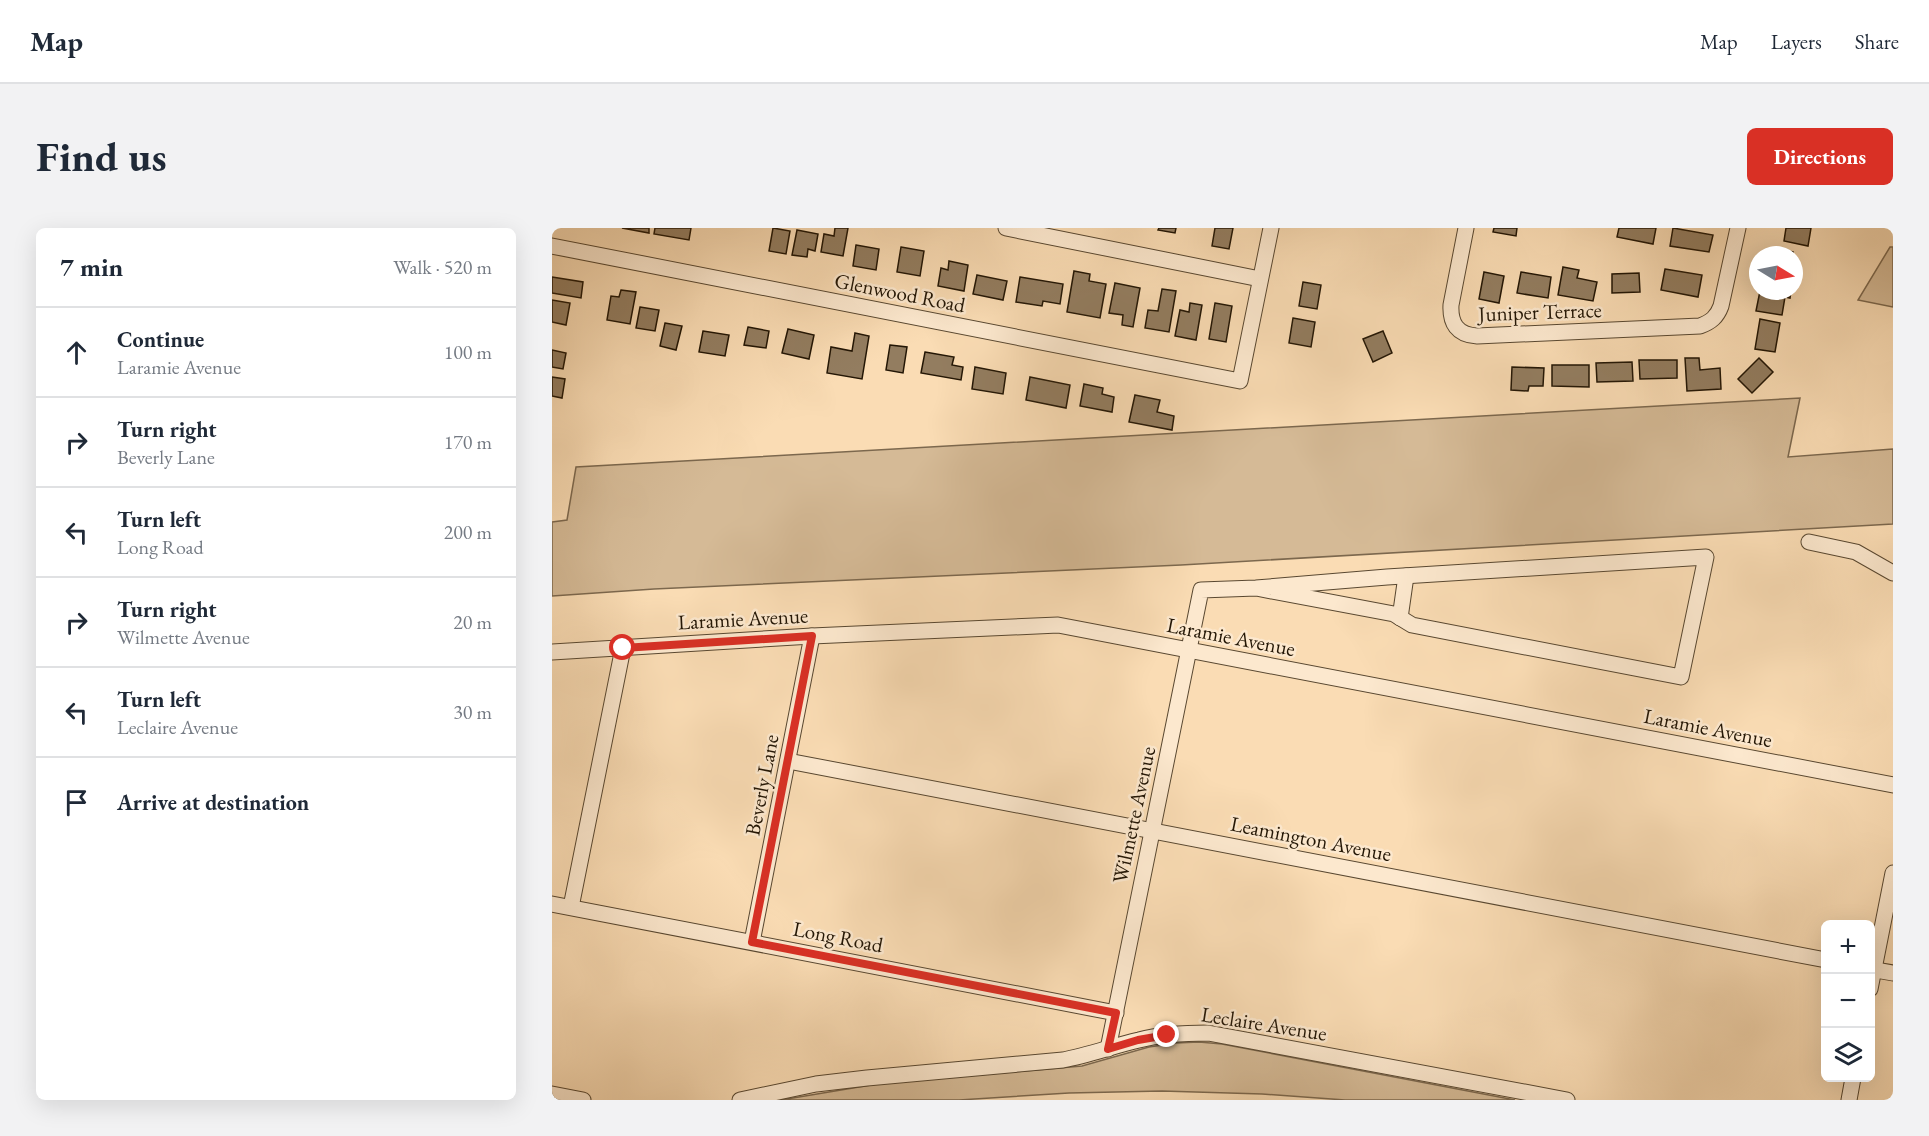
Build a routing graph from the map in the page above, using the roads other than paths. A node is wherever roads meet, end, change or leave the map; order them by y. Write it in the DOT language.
graph roads {
  1 [pos="1006,228"];
  2 [pos="1271,228"];
  3 [pos="1466,228"];
  4 [pos="1738,228"];
  5 [pos="552,246"];
  6 [pos="1260,279"];
  7 [pos="1809,542"];
  8 [pos="1893,573"];
  9 [pos="1406,576"];
  10 [pos="1256,588"];
  11 [pos="1400,618"];
  12 [pos="812,636"];
  13 [pos="623,648"];
  14 [pos="1190,650"];
  15 [pos="552,652"];
  16 [pos="788,761"];
  17 [pos="1893,785"];
  18 [pos="1153,830"];
  19 [pos="1893,873"];
  20 [pos="552,904"];
  21 [pos="571,907"];
  22 [pos="752,942"];
  23 [pos="1875,955"];
  24 [pos="1821,959"];
  25 [pos="1875,970"];
  26 [pos="1893,973"];
  27 [pos="1116,1013"];
  28 [pos="1108,1049"];
  29 [pos="1852,1082"];
  30 [pos="552,1094"];
  31 [pos="583,1100"];
  32 [pos="740,1100"];
  33 [pos="1567,1100"];
  34 [pos="1849,1100"];
  1 -- 6 [label="street"];
  2 -- 6 [label="street"];
  3 -- 4 [label="street, Juniper Terrace"];
  5 -- 6 [label="street, Glenwood Road"];
  7 -- 8 [label="street"];
  9 -- 10 [label="street"];
  9 -- 11 [label="street"];
  9 -- 11 [label="street"];
  10 -- 11 [label="street"];
  10 -- 14 [label="street, Wilmette Avenue"];
  12 -- 13 [label="street, Laramie Avenue"];
  12 -- 14 [label="street, Laramie Avenue"];
  12 -- 16 [label="street, Beverly Lane"];
  13 -- 15 [label="street, Laramie Avenue"];
  13 -- 21 [label="street"];
  14 -- 17 [label="street, Laramie Avenue"];
  14 -- 18 [label="street, Wilmette Avenue"];
  16 -- 18 [label="street, Leamington Avenue"];
  16 -- 22 [label="street, Beverly Lane"];
  18 -- 24 [label="street, Leamington Avenue"];
  18 -- 27 [label="street, Wilmette Avenue"];
  19 -- 23 [label="street"];
  20 -- 21 [label="street, Long Road"];
  21 -- 22 [label="street, Long Road"];
  22 -- 27 [label="street, Long Road"];
  25 -- 26 [label="street"];
  27 -- 28 [label="street, Wilmette Avenue"];
  28 -- 32 [label="street, Leclaire Avenue"];
  28 -- 33 [label="street, Leclaire Avenue"];
  29 -- 34 [label="street"];
  30 -- 31 [label="street"];
}
